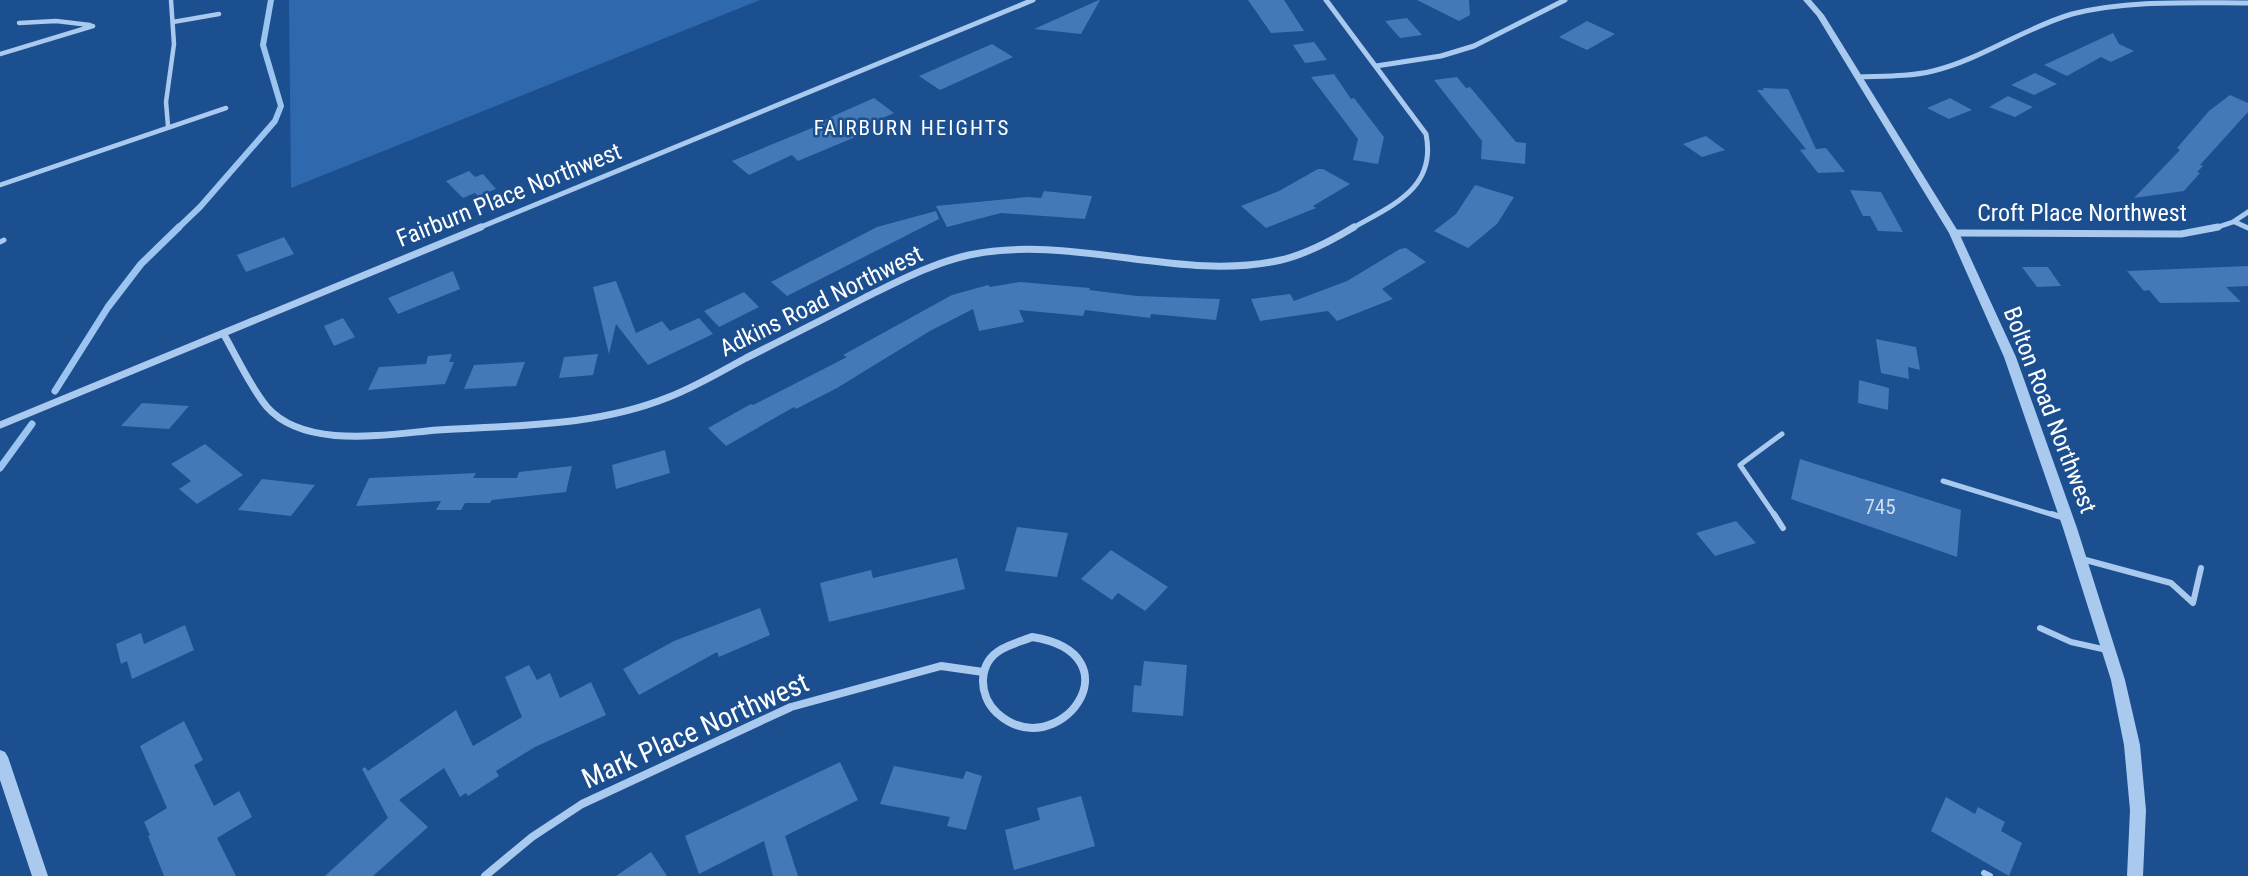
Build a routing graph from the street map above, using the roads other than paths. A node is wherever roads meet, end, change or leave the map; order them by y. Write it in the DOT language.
graph roads {
  1 [pos="171,0"];
  2 [pos="1033,0"];
  3 [pos="1326,0"];
  4 [pos="1565,0"];
  5 [pos="1807,0"];
  6 [pos="2120,0"];
  7 [pos="2248,3"];
  8 [pos="2126,4"];
  9 [pos="219,14"];
  10 [pos="173,22"];
  11 [pos="19,23"];
  12 [pos="0,54"];
  13 [pos="1376,66"];
  14 [pos="1858,77"];
  15 [pos="226,108"];
  16 [pos="168,126"];
  17 [pos="0,185"];
  18 [pos="2248,212"];
  19 [pos="2235,222"];
  20 [pos="2248,228"];
  21 [pos="1954,233"];
  22 [pos="223,333"];
  23 [pos="0,425"];
  24 [pos="1782,434"];
  25 [pos="1943,481"];
  26 [pos="2067,519"];
  27 [pos="1783,528"];
  28 [pos="2080,558"];
  29 [pos="2202,568"];
  30 [pos="2040,628"];
  31 [pos="2108,650"];
  32 [pos="984,672"];
  33 [pos="0,757"];
  34 [pos="40,876"];
  35 [pos="485,876"];
  36 [pos="2135,876"];
  1 -- 10 [label="lane"];
  2 -- 22 [label="street, Fairburn Place Northwest"];
  3 -- 13 [label="street, Adkins Road Northwest"];
  4 -- 13 [label="street"];
  5 -- 14 [label="street, Bolton Road Northwest"];
  6 -- 8 [label="street"];
  7 -- 8 [label="street"];
  8 -- 14 [label="street"];
  9 -- 10 [label="lane"];
  10 -- 16 [label="lane"];
  11 -- 12 [label="lane"];
  13 -- 22 [label="street, Adkins Road Northwest"];
  14 -- 21 [label="street, Bolton Road Northwest"];
  15 -- 16 [label="lane"];
  16 -- 17 [label="lane"];
  18 -- 19 [label="street, Croft Place Northwest"];
  19 -- 20 [label="street"];
  19 -- 21 [label="street, Croft Place Northwest"];
  21 -- 26 [label="street, Bolton Road Northwest"];
  22 -- 23 [label="street, Fairburn Place Northwest"];
  24 -- 27 [label="lane"];
  25 -- 26 [label="lane"];
  26 -- 28 [label="street, Bolton Road Northwest"];
  28 -- 29 [label="lane"];
  28 -- 31 [label="street, Bolton Road Northwest"];
  30 -- 31 [label="lane"];
  31 -- 36 [label="street, Bolton Road Northwest"];
  32 -- 32 [label="street"];
  32 -- 35 [label="street, Mark Place Northwest"];
  33 -- 34 [label="street"];
}
